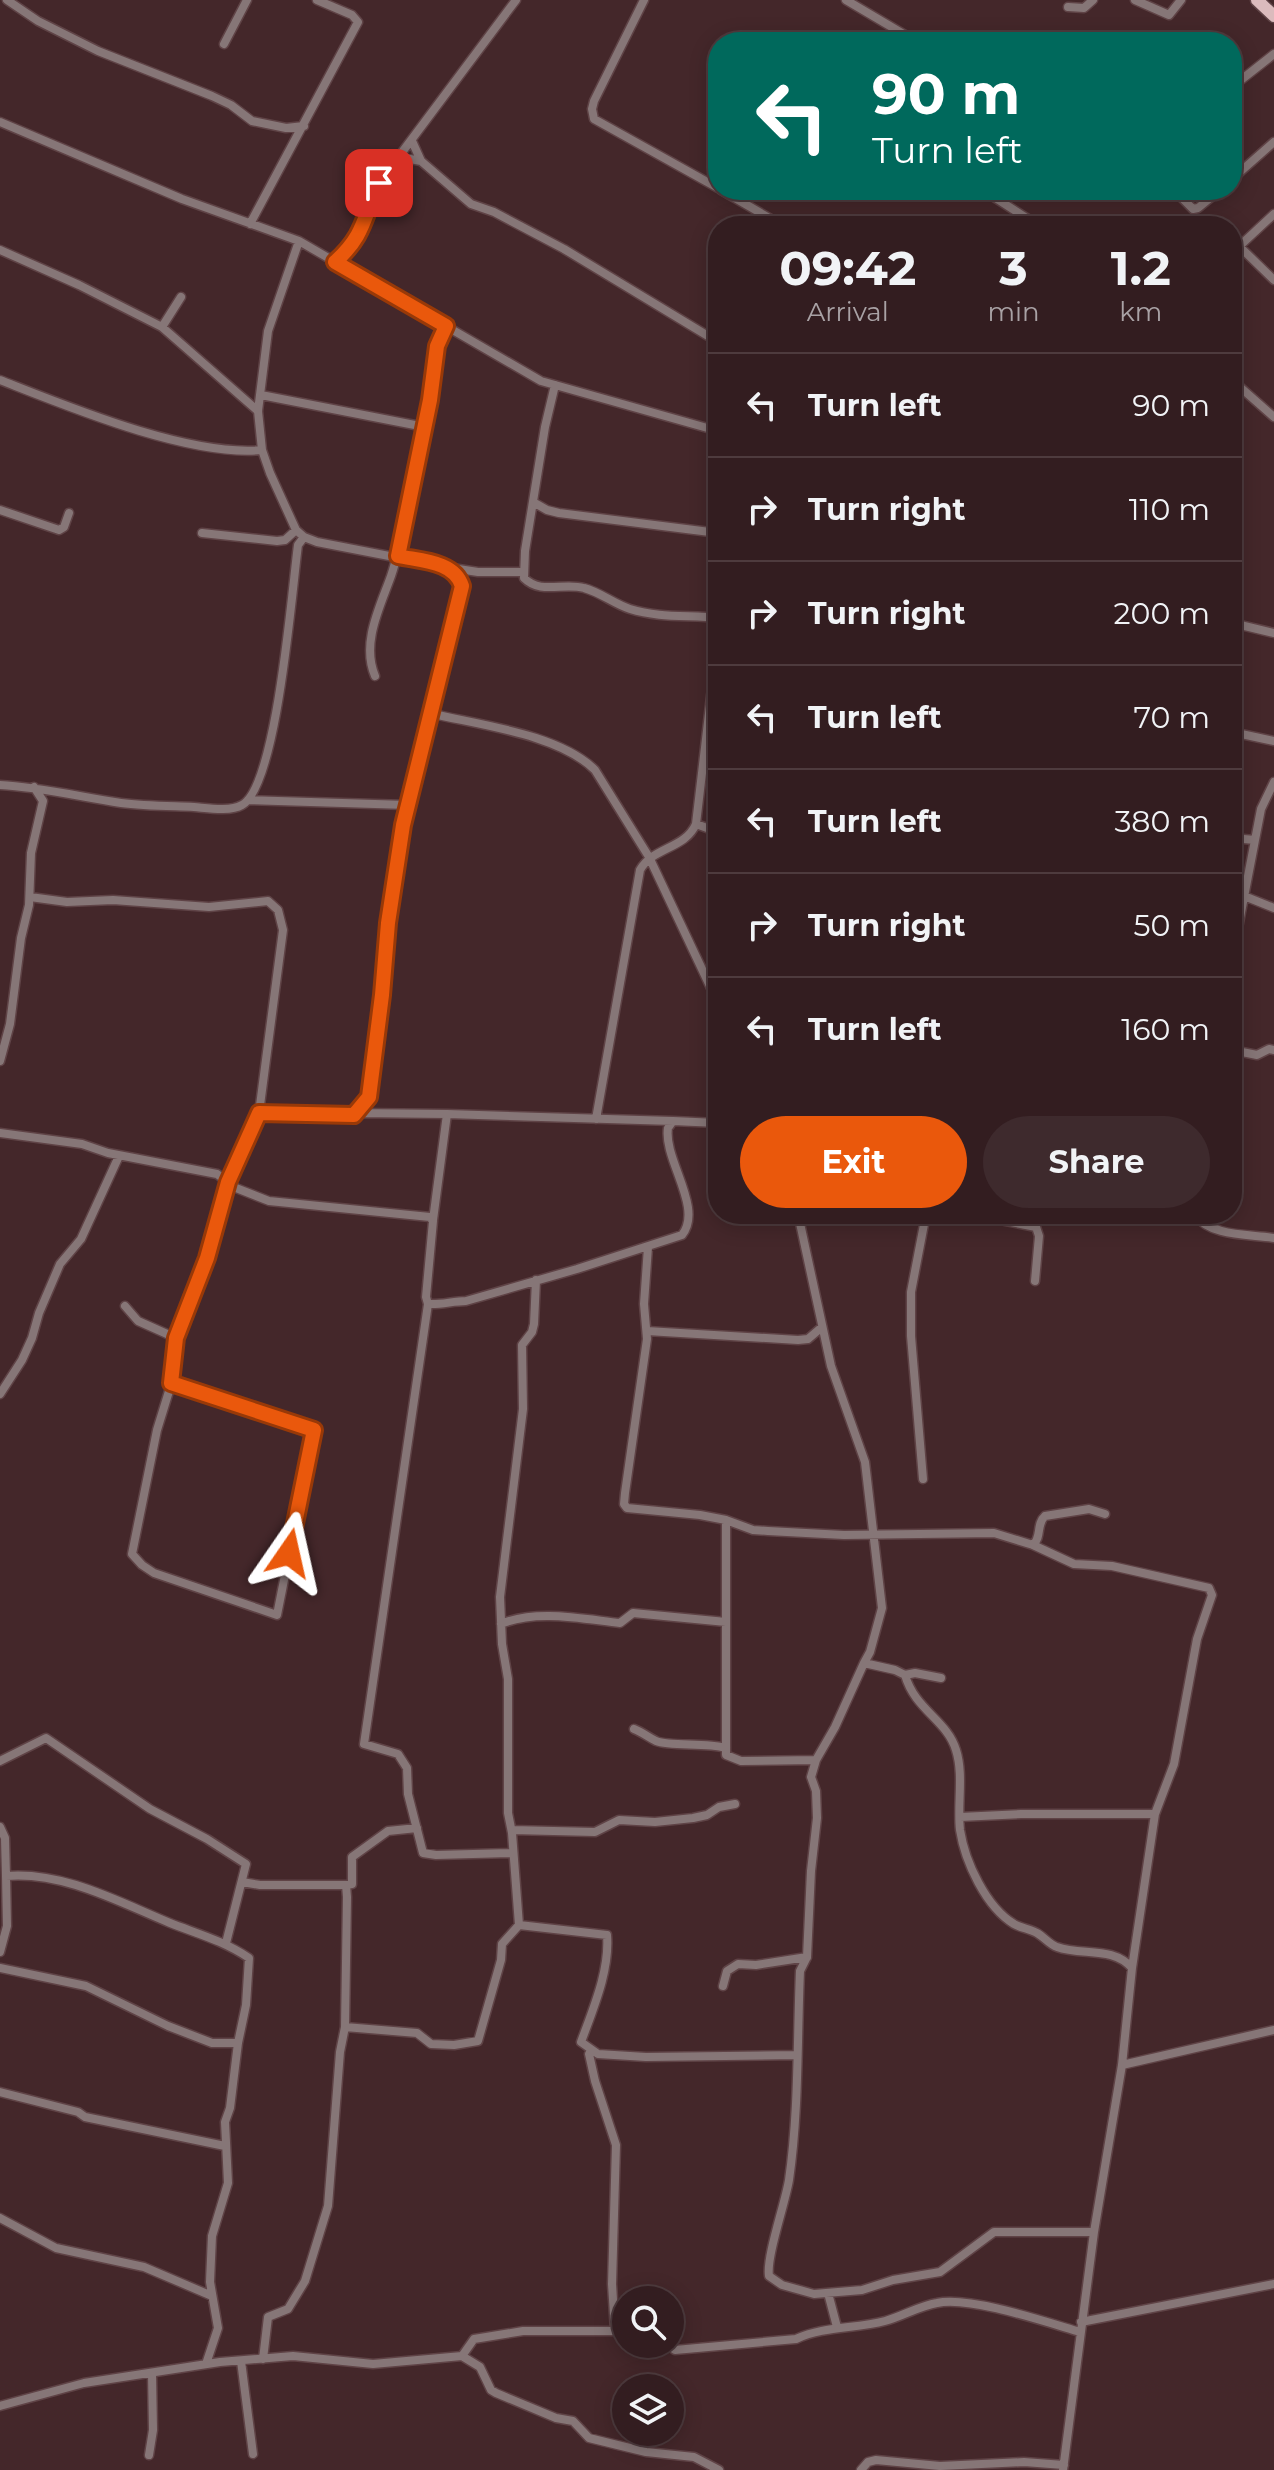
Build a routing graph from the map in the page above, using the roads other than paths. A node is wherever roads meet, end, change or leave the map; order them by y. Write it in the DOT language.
graph roads {
  1 [pos="7,0"];
  2 [pos="247,0"];
  3 [pos="317,0"];
  4 [pos="516,0"];
  5 [pos="644,0"];
  6 [pos="846,0"];
  7 [pos="1093,0"];
  8 [pos="1135,0"];
  9 [pos="1181,0"];
  10 [pos="1257,0"];
  11 [pos="1068,7"];
  12 [pos="1274,16"];
  13 [pos="900,32"];
  14 [pos="224,44"];
  15 [pos="1274,54"];
  16 [pos="1242,79"];
  17 [pos="0,122"];
  18 [pos="304,126"];
  19 [pos="286,128"];
  20 [pos="412,141"];
  21 [pos="295,142"];
  22 [pos="1274,142"];
  23 [pos="399,157"];
  24 [pos="421,161"];
  25 [pos="1242,170"];
  26 [pos="708,182"];
  27 [pos="739,200"];
  28 [pos="999,200"];
  29 [pos="1184,200"];
  30 [pos="1208,200"];
  31 [pos="1274,214"];
  32 [pos="766,216"];
  33 [pos="1023,216"];
  34 [pos="250,224"];
  35 [pos="299,241"];
  36 [pos="1242,244"];
  37 [pos="0,250"];
  38 [pos="1242,255"];
  39 [pos="335,262"];
  40 [pos="1274,280"];
  41 [pos="181,297"];
  42 [pos="446,326"];
  43 [pos="162,327"];
  44 [pos="708,336"];
  45 [pos="0,380"];
  46 [pos="555,385"];
  47 [pos="1242,389"];
  48 [pos="261,395"];
  49 [pos="258,411"];
  50 [pos="1274,417"];
  51 [pos="425,427"];
  52 [pos="708,428"];
  53 [pos="262,450"];
  54 [pos="533,502"];
  55 [pos="0,510"];
  56 [pos="69,513"];
  57 [pos="708,532"];
  58 [pos="202,533"];
  59 [pos="300,534"];
  60 [pos="398,556"];
  61 [pos="451,568"];
  62 [pos="478,572"];
  63 [pos="523,572"];
  64 [pos="462,586"];
  65 [pos="708,617"];
  66 [pos="1242,625"];
  67 [pos="1274,633"];
  68 [pos="375,676"];
  69 [pos="429,713"];
  70 [pos="708,722"];
  71 [pos="1242,734"];
  72 [pos="1274,741"];
  73 [pos="1274,782"];
  74 [pos="0,785"];
  75 [pos="34,787"];
  76 [pos="68,793"];
  77 [pos="248,800"];
  78 [pos="43,801"];
  79 [pos="407,805"];
  80 [pos="696,824"];
  81 [pos="708,828"];
  82 [pos="1242,839"];
  83 [pos="1255,840"];
  84 [pos="663,850"];
  85 [pos="649,857"];
  86 [pos="655,873"];
  87 [pos="1244,896"];
  88 [pos="30,897"];
  89 [pos="1242,906"];
  90 [pos="1274,908"];
  91 [pos="708,982"];
  92 [pos="1274,1050"];
  93 [pos="1242,1052"];
  94 [pos="0,1061"];
  95 [pos="259,1113"];
  96 [pos="357,1113"];
  97 [pos="447,1114"];
  98 [pos="596,1119"];
  99 [pos="673,1121"];
  100 [pos="708,1123"];
  101 [pos="0,1133"];
  102 [pos="119,1156"];
  103 [pos="228,1182"];
  104 [pos="433,1221"];
  105 [pos="800,1224"];
  106 [pos="924,1224"];
  107 [pos="1021,1224"];
  108 [pos="1203,1224"];
  109 [pos="1274,1238"];
  110 [pos="648,1247"];
  111 [pos="536,1280"];
  112 [pos="1035,1281"];
  113 [pos="428,1304"];
  114 [pos="125,1306"];
  115 [pos="822,1327"];
  116 [pos="647,1331"];
  117 [pos="176,1338"];
  118 [pos="171,1383"];
  119 [pos="0,1394"];
  120 [pos="923,1479"];
  121 [pos="1105,1514"];
  122 [pos="726,1520"];
  123 [pos="872,1533"];
  124 [pos="1033,1545"];
  125 [pos="726,1622"];
  126 [pos="501,1624"];
  127 [pos="864,1663"];
  128 [pos="905,1675"];
  129 [pos="941,1678"];
  130 [pos="634,1729"];
  131 [pos="726,1748"];
  132 [pos="816,1760"];
  133 [pos="0,1761"];
  134 [pos="735,1804"];
  135 [pos="1155,1814"];
  136 [pos="960,1817"];
  137 [pos="0,1827"];
  138 [pos="417,1828"];
  139 [pos="512,1830"];
  140 [pos="513,1853"];
  141 [pos="6,1876"];
  142 [pos="242,1882"];
  143 [pos="346,1885"];
  144 [pos="519,1925"];
  145 [pos="226,1943"];
  146 [pos="0,1952"];
  147 [pos="807,1957"];
  148 [pos="0,1968"];
  149 [pos="1132,1968"];
  150 [pos="723,1986"];
  151 [pos="345,2027"];
  152 [pos="1274,2030"];
  153 [pos="238,2043"];
  154 [pos="592,2050"];
  155 [pos="797,2055"];
  156 [pos="1122,2065"];
  157 [pos="0,2092"];
  158 [pos="225,2146"];
  159 [pos="0,2218"];
  160 [pos="1094,2232"];
  161 [pos="1274,2284"];
  162 [pos="612,2286"];
  163 [pos="828,2293"];
  164 [pos="212,2296"];
  165 [pos="1081,2322"];
  166 [pos="837,2327"];
  167 [pos="612,2331"];
  168 [pos="1080,2332"];
  169 [pos="684,2349"];
  170 [pos="462,2356"];
  171 [pos="263,2359"];
  172 [pos="241,2361"];
  173 [pos="206,2364"];
  174 [pos="152,2374"];
  175 [pos="0,2406"];
  176 [pos="253,2454"];
  177 [pos="149,2455"];
  178 [pos="1064,2467"];
  179 [pos="719,2470"];
  180 [pos="861,2470"];
  1 -- 19 [label="street"];
  2 -- 14 [label="street"];
  3 -- 18 [label="street"];
  4 -- 20 [label="street"];
  5 -- 26 [label="street"];
  6 -- 13 [label="street"];
  7 -- 11 [label="street"];
  8 -- 9 [label="street"];
  10 -- 12 [label="main road"];
  15 -- 16 [label="street"];
  17 -- 34 [label="street"];
  18 -- 19 [label="street"];
  18 -- 21 [label="street"];
  19 -- 21 [label="street"];
  20 -- 23 [label="street"];
  20 -- 24 [label="street"];
  21 -- 34 [label="street"];
  22 -- 25 [label="street"];
  23 -- 24 [label="street"];
  23 -- 39 [label="street"];
  24 -- 44 [label="street"];
  27 -- 32 [label="street"];
  28 -- 33 [label="street"];
  29 -- 30 [label="street"];
  31 -- 36 [label="street"];
  34 -- 35 [label="street"];
  35 -- 39 [label="street"];
  35 -- 48 [label="street"];
  37 -- 43 [label="street"];
  38 -- 40 [label="street"];
  39 -- 42 [label="street"];
  41 -- 43 [label="street"];
  42 -- 46 [label="street"];
  42 -- 51 [label="street"];
  43 -- 49 [label="street"];
  45 -- 53 [label="street"];
  46 -- 52 [label="street"];
  46 -- 54 [label="street"];
  47 -- 50 [label="street"];
  48 -- 49 [label="street"];
  48 -- 51 [label="street"];
  49 -- 53 [label="street"];
  51 -- 60 [label="street"];
  53 -- 59 [label="street"];
  54 -- 57 [label="street"];
  54 -- 63 [label="street"];
  55 -- 56 [label="street"];
  58 -- 59 [label="street"];
  59 -- 60 [label="street"];
  59 -- 77 [label="street"];
  60 -- 61 [label="street"];
  60 -- 68 [label="street"];
  61 -- 62 [label="street"];
  61 -- 64 [label="street"];
  62 -- 63 [label="street"];
  62 -- 64 [label="street"];
  63 -- 65 [label="street"];
  64 -- 69 [label="street"];
  66 -- 67 [label="street"];
  69 -- 79 [label="street"];
  69 -- 85 [label="street"];
  70 -- 80 [label="street"];
  71 -- 72 [label="street"];
  73 -- 83 [label="street"];
  74 -- 75 [label="street"];
  75 -- 76 [label="street"];
  75 -- 78 [label="street"];
  76 -- 77 [label="street"];
  76 -- 78 [label="street"];
  77 -- 79 [label="street"];
  78 -- 88 [label="street"];
  79 -- 96 [label="street"];
  80 -- 81 [label="street"];
  80 -- 84 [label="street"];
  82 -- 83 [label="street"];
  83 -- 87 [label="street"];
  84 -- 85 [label="street"];
  84 -- 86 [label="street"];
  85 -- 86 [label="street"];
  85 -- 98 [label="street"];
  86 -- 91 [label="street"];
  87 -- 89 [label="street"];
  87 -- 90 [label="street"];
  88 -- 94 [label="street"];
  88 -- 95 [label="street"];
  92 -- 93 [label="street"];
  95 -- 96 [label="street"];
  95 -- 103 [label="street"];
  96 -- 97 [label="street"];
  97 -- 98 [label="street"];
  97 -- 104 [label="street"];
  98 -- 99 [label="street"];
  99 -- 100 [label="street"];
  99 -- 110 [label="street"];
  101 -- 102 [label="street"];
  102 -- 103 [label="street"];
  102 -- 119 [label="street"];
  103 -- 104 [label="street"];
  103 -- 117 [label="street"];
  104 -- 113 [label="street"];
  105 -- 115 [label="street"];
  106 -- 120 [label="street"];
  107 -- 112 [label="street"];
  108 -- 109 [label="street"];
  110 -- 111 [label="street"];
  110 -- 116 [label="street"];
  111 -- 113 [label="street"];
  111 -- 126 [label="street"];
  113 -- 138 [label="street"];
  114 -- 117 [label="street"];
  115 -- 116 [label="street"];
  115 -- 123 [label="street"];
  116 -- 122 [label="street"];
  117 -- 118 [label="street"];
  118 -- 118 [label="street"];
  121 -- 124 [label="street"];
  122 -- 123 [label="street"];
  122 -- 125 [label="street"];
  123 -- 124 [label="street"];
  123 -- 127 [label="street"];
  124 -- 135 [label="street"];
  125 -- 126 [label="street"];
  125 -- 131 [label="street"];
  126 -- 139 [label="street"];
  127 -- 128 [label="street"];
  127 -- 132 [label="street"];
  128 -- 129 [label="street"];
  128 -- 136 [label="street"];
  130 -- 131 [label="street"];
  131 -- 132 [label="street"];
  132 -- 147 [label="street"];
  133 -- 142 [label="street"];
  134 -- 139 [label="street"];
  135 -- 136 [label="street"];
  135 -- 149 [label="street"];
  136 -- 149 [label="street"];
  137 -- 141 [label="street"];
  138 -- 140 [label="street"];
  138 -- 143 [label="street"];
  139 -- 140 [label="street"];
  140 -- 144 [label="street"];
  141 -- 145 [label="street"];
  141 -- 146 [label="street"];
  142 -- 143 [label="street"];
  142 -- 145 [label="street"];
  143 -- 151 [label="street"];
  144 -- 151 [label="street"];
  144 -- 154 [label="street"];
  145 -- 153 [label="street"];
  147 -- 150 [label="street"];
  147 -- 155 [label="street"];
  148 -- 153 [label="street"];
  149 -- 156 [label="street"];
  151 -- 171 [label="street"];
  152 -- 156 [label="street"];
  153 -- 158 [label="street"];
  154 -- 155 [label="street"];
  154 -- 162 [label="street"];
  155 -- 163 [label="street"];
  156 -- 160 [label="street"];
  157 -- 158 [label="street"];
  158 -- 164 [label="street"];
  159 -- 164 [label="street"];
  160 -- 163 [label="street"];
  160 -- 165 [label="street"];
  161 -- 165 [label="street"];
  163 -- 166 [label="street"];
  164 -- 173 [label="street"];
  165 -- 168 [label="street"];
  166 -- 168 [label="street"];
  166 -- 169 [label="street"];
  167 -- 170 [label="street"];
  168 -- 178 [label="street"];
  170 -- 171 [label="street"];
  170 -- 179 [label="street"];
  171 -- 172 [label="street"];
  172 -- 173 [label="street"];
  172 -- 176 [label="street"];
  173 -- 174 [label="street"];
  174 -- 175 [label="street"];
  174 -- 177 [label="street"];
  178 -- 180 [label="street"];
}
